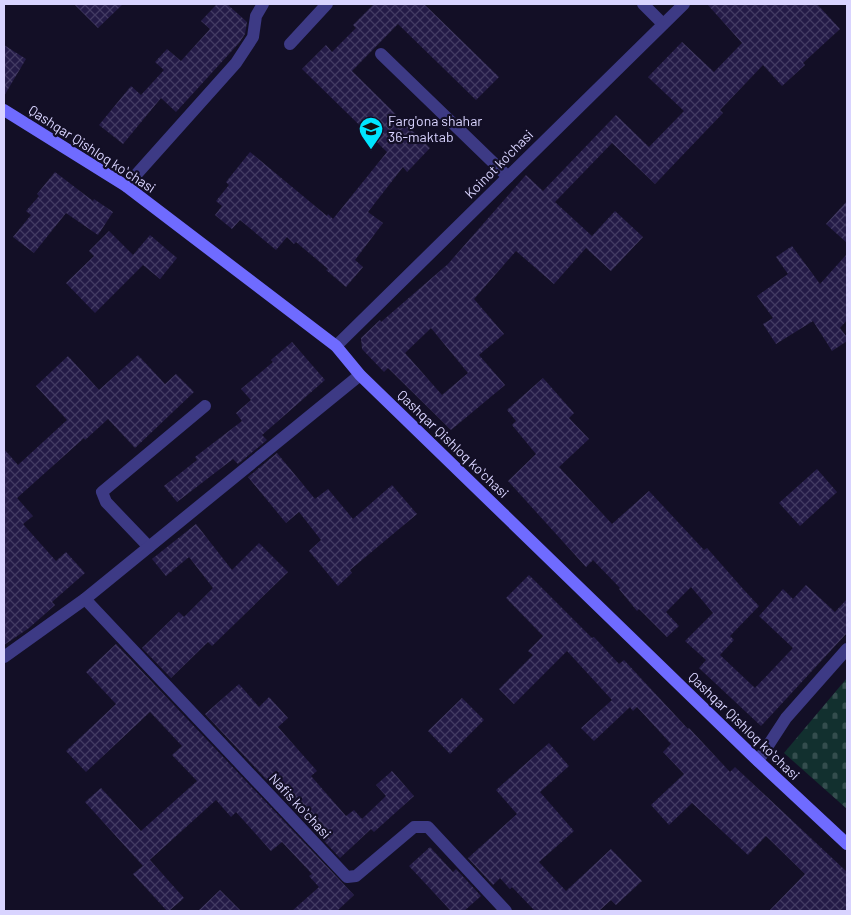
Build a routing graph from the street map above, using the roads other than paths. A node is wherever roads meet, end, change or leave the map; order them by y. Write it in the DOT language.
graph roads {
  1 [pos="263,4"];
  2 [pos="327,4"];
  3 [pos="642,4"];
  4 [pos="684,4"];
  5 [pos="663,24"];
  6 [pos="290,44"];
  7 [pos="381,54"];
  8 [pos="4,110"];
  9 [pos="508,177"];
  10 [pos="126,186"];
  11 [pos="336,346"];
  12 [pos="360,374"];
  13 [pos="204,406"];
  14 [pos="149,547"];
  15 [pos="85,599"];
  16 [pos="847,649"];
  17 [pos="4,656"];
  18 [pos="758,761"];
  19 [pos="847,844"];
  20 [pos="506,911"];
  1 -- 10 [label="street"];
  2 -- 6 [label="street"];
  3 -- 5 [label="street"];
  4 -- 5 [label="street, Koinot ko'chasi"];
  5 -- 9 [label="street, Koinot ko'chasi"];
  7 -- 9 [label="street"];
  8 -- 10 [label="main road, Qashqar Qishloq koʻchasi"];
  9 -- 11 [label="street, Koinot ko'chasi"];
  10 -- 11 [label="main road, Qashqar Qishloq koʻchasi"];
  11 -- 12 [label="main road, Qashqar Qishloq koʻchasi"];
  12 -- 14 [label="street"];
  12 -- 18 [label="main road, Qashqar Qishloq koʻchasi"];
  13 -- 14 [label="street"];
  14 -- 15 [label="street"];
  15 -- 17 [label="street"];
  15 -- 20 [label="street, Nafis koʻchasi"];
  16 -- 18 [label="street"];
  18 -- 19 [label="main road, Qashqar Qishloq koʻchasi"];
}
